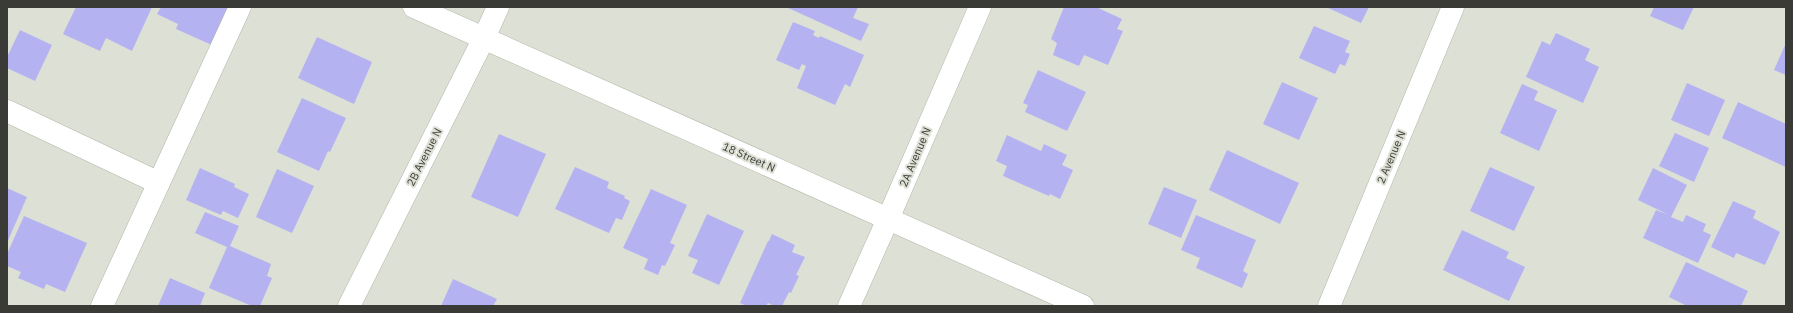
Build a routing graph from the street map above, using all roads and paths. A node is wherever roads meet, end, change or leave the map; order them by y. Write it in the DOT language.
graph roads {
  1 [pos="240,7"];
  2 [pos="414,7"];
  3 [pos="498,7"];
  4 [pos="980,7"];
  5 [pos="1453,7"];
  6 [pos="484,38"];
  7 [pos="7,111"];
  8 [pos="159,183"];
  9 [pos="888,219"];
  10 [pos="102,306"];
  11 [pos="348,306"];
  12 [pos="849,306"];
  13 [pos="1083,306"];
  14 [pos="1329,306"];
  1 -- 8 [label="street"];
  2 -- 6 [label="street, 18 Street N"];
  3 -- 6 [label="street, 2B Avenue N"];
  4 -- 9 [label="street, 2A Avenue N"];
  5 -- 14 [label="street, 2 Avenue N"];
  6 -- 9 [label="street, 18 Street N"];
  6 -- 11 [label="street, 2B Avenue N"];
  7 -- 8 [label="street"];
  8 -- 10 [label="street"];
  9 -- 12 [label="street, 2A Avenue N"];
  9 -- 13 [label="street, 18 Street N"];
}
